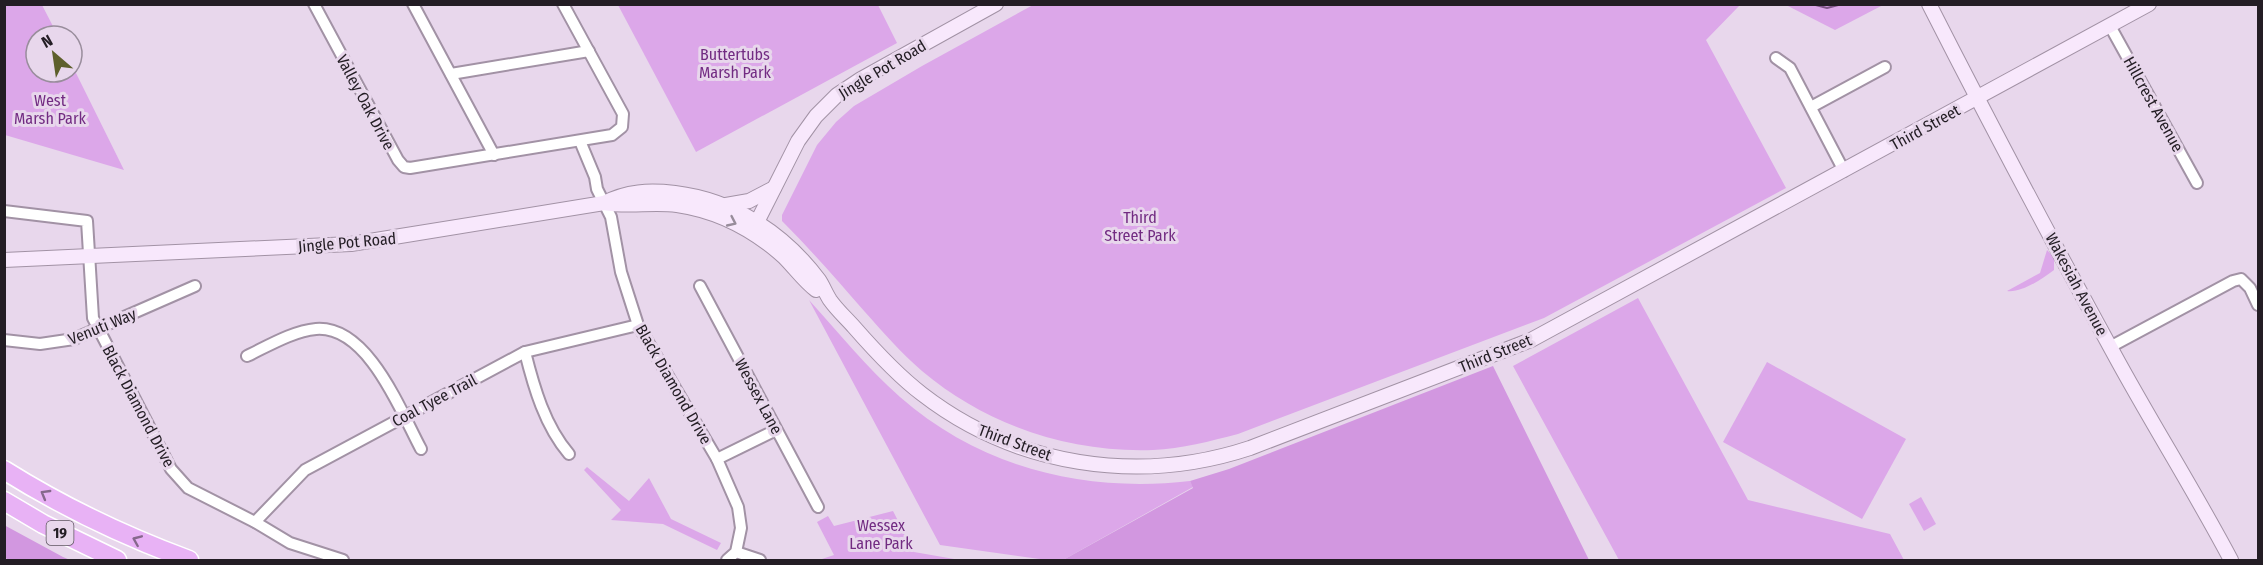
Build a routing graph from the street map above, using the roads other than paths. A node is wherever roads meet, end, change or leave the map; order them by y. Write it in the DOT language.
graph roads {
  1 [pos="314,4"];
  2 [pos="413,4"];
  3 [pos="563,4"];
  4 [pos="996,4"];
  5 [pos="1929,4"];
  6 [pos="2149,4"];
  7 [pos="2110,26"];
  8 [pos="589,51"];
  9 [pos="1776,58"];
  10 [pos="1885,67"];
  11 [pos="451,74"];
  12 [pos="1977,98"];
  13 [pos="1811,107"];
  14 [pos="580,141"];
  15 [pos="494,155"];
  16 [pos="1844,171"];
  17 [pos="2198,183"];
  18 [pos="774,188"];
  19 [pos="604,203"];
  20 [pos="724,205"];
  21 [pos="4,211"];
  22 [pos="754,227"];
  23 [pos="88,256"];
  24 [pos="4,260"];
  25 [pos="700,285"];
  26 [pos="195,286"];
  27 [pos="2259,305"];
  28 [pos="638,325"];
  29 [pos="98,329"];
  30 [pos="4,340"];
  31 [pos="2110,347"];
  32 [pos="525,352"];
  33 [pos="247,356"];
  34 [pos="403,416"];
  35 [pos="776,430"];
  36 [pos="422,449"];
  37 [pos="569,454"];
  38 [pos="717,459"];
  39 [pos="4,470"];
  40 [pos="4,501"];
  41 [pos="818,507"];
  42 [pos="255,522"];
  43 [pos="736,552"];
  44 [pos="117,561"];
  45 [pos="189,561"];
  46 [pos="344,561"];
  47 [pos="727,561"];
  48 [pos="760,561"];
  49 [pos="2230,561"];
  1 -- 15 [label="street, Valley Oak Drive"];
  2 -- 11 [label="street"];
  3 -- 8 [label="street, Valley Oak Drive"];
  4 -- 18 [label="main road, Jingle Pot Road"];
  5 -- 12 [label="main road, Wakesiah Avenue"];
  6 -- 7 [label="main road, Third Street"];
  7 -- 12 [label="main road, Third Street"];
  7 -- 17 [label="street, Hillcrest Avenue"];
  8 -- 11 [label="street"];
  8 -- 14 [label="street, Valley Oak Drive"];
  9 -- 13 [label="street"];
  10 -- 13 [label="street"];
  11 -- 15 [label="street"];
  12 -- 16 [label="main road, Third Street"];
  12 -- 31 [label="main road, Wakesiah Avenue"];
  13 -- 16 [label="street"];
  14 -- 15 [label="street, Valley Oak Drive"];
  14 -- 19 [label="street"];
  16 -- 22 [label="main road, Third Street"];
  18 -- 20 [label="main road"];
  18 -- 22 [label="main road, Jingle Pot Road"];
  19 -- 20 [label="main road, Jingle Pot Road"];
  19 -- 22 [label="main road, Jingle Pot Road, one-way"];
  19 -- 23 [label="main road, Jingle Pot Road"];
  19 -- 28 [label="street, Black Diamond Drive"];
  20 -- 22 [label="main road, Jingle Pot Road"];
  21 -- 23 [label="street"];
  23 -- 24 [label="main road, Jingle Pot Road"];
  23 -- 29 [label="street, Black Diamond Drive"];
  25 -- 35 [label="street, Wessex Lane"];
  26 -- 29 [label="street, Venuti Way"];
  27 -- 31 [label="street"];
  28 -- 32 [label="street, Coal Tyee Trail"];
  28 -- 38 [label="street, Black Diamond Drive"];
  29 -- 30 [label="street, Venuti Way"];
  29 -- 42 [label="street, Black Diamond Drive"];
  31 -- 49 [label="main road, Wakesiah Avenue"];
  32 -- 34 [label="street, Coal Tyee Trail"];
  32 -- 37 [label="street"];
  33 -- 34 [label="street"];
  34 -- 36 [label="street"];
  34 -- 42 [label="street, Coal Tyee Trail"];
  35 -- 38 [label="street"];
  35 -- 41 [label="street, Wessex Lane"];
  38 -- 43 [label="street, Black Diamond Drive"];
  45 -- 39 [label="highway, 19, one-way"];
  40 -- 44 [label="highway, 19"];
  42 -- 46 [label="street, Black Diamond Drive"];
  43 -- 47 [label="street"];
  43 -- 48 [label="street"];
}
